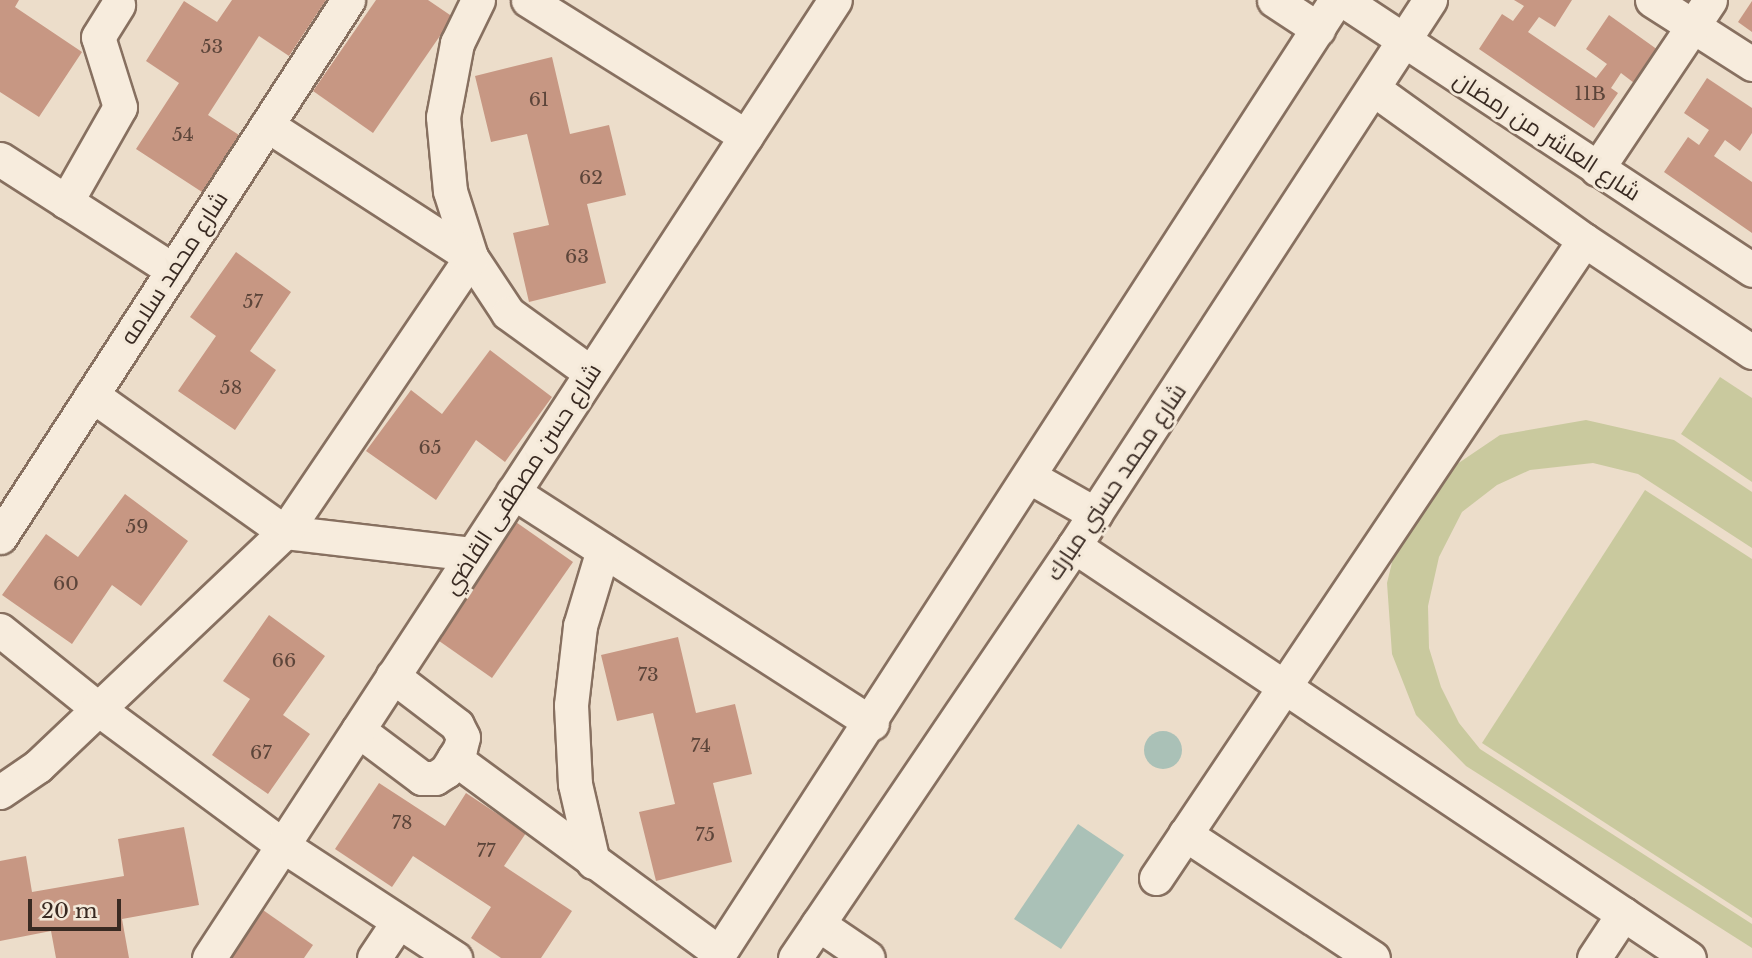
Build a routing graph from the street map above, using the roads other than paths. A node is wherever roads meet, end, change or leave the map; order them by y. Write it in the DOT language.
graph roads {
  1 [pos="348,0"];
  2 [pos="478,0"];
  3 [pos="527,0"];
  4 [pos="835,0"];
  5 [pos="1274,0"];
  6 [pos="1336,0"];
  7 [pos="1343,0"];
  8 [pos="1430,0"];
  9 [pos="1652,0"];
  10 [pos="117,2"];
  11 [pos="1701,13"];
  12 [pos="1318,29"];
  13 [pos="1403,42"];
  14 [pos="1752,64"];
  15 [pos="1375,90"];
  16 [pos="267,125"];
  17 [pos="746,136"];
  18 [pos="0,159"];
  19 [pos="1597,169"];
  20 [pos="66,202"];
  21 [pos="1584,240"];
  22 [pos="471,257"];
  23 [pos="173,270"];
  24 [pos="1752,270"];
  25 [pos="1752,352"];
  26 [pos="591,373"];
  27 [pos="92,395"];
  28 [pos="1030,477"];
  29 [pos="513,492"];
  30 [pos="1095,514"];
  31 [pos="285,532"];
  32 [pos="0,537"];
  33 [pos="1074,546"];
  34 [pos="603,550"];
  35 [pos="472,554"];
  36 [pos="0,630"];
  37 [pos="393,676"];
  38 [pos="1284,687"];
  39 [pos="97,708"];
  40 [pos="872,723"];
  41 [pos="358,730"];
  42 [pos="454,758"];
  43 [pos="0,792"];
  44 [pos="1185,834"];
  45 [pos="282,845"];
  46 [pos="593,862"];
  47 [pos="1156,878"];
  48 [pos="1623,914"];
  49 [pos="398,922"];
  50 [pos="818,924"];
  51 [pos="718,955"];
  52 [pos="209,958"];
  53 [pos="374,958"];
  54 [pos="456,958"];
  55 [pos="795,958"];
  56 [pos="868,958"];
  57 [pos="1373,958"];
  58 [pos="1594,958"];
  59 [pos="1689,958"];
  1 -- 16 [label="street, شارع محمد سلامه"];
  2 -- 22 [label="street"];
  3 -- 17 [label="street"];
  4 -- 17 [label="street, شارع حسن مصطفى القاضي"];
  5 -- 12 [label="street"];
  6 -- 12 [label="street"];
  7 -- 13 [label="street, شارع العاشر من رمضان"];
  8 -- 13 [label="street, شارع محمد حسني مبارك"];
  9 -- 11 [label="street"];
  10 -- 20 [label="street"];
  11 -- 14 [label="street"];
  11 -- 19 [label="street"];
  12 -- 28 [label="street"];
  13 -- 15 [label="street, شارع محمد حسني مبارك"];
  13 -- 19 [label="street, شارع العاشر من رمضان"];
  15 -- 21 [label="street"];
  15 -- 30 [label="street, شارع محمد حسني مبارك"];
  16 -- 22 [label="street"];
  16 -- 23 [label="street, شارع محمد سلامه"];
  17 -- 26 [label="street, شارع حسن مصطفى القاضي"];
  18 -- 20 [label="street"];
  19 -- 24 [label="street, شارع العاشر من رمضان"];
  20 -- 23 [label="street"];
  21 -- 25 [label="street"];
  21 -- 38 [label="street"];
  22 -- 26 [label="street"];
  22 -- 31 [label="street"];
  23 -- 27 [label="street, شارع محمد سلامه"];
  26 -- 29 [label="street, شارع حسن مصطفى القاضي"];
  27 -- 31 [label="street"];
  27 -- 32 [label="street, شارع محمد سلامه"];
  28 -- 30 [label="street"];
  28 -- 40 [label="street"];
  29 -- 34 [label="street"];
  29 -- 35 [label="street, شارع حسن مصطفى القاضي"];
  30 -- 33 [label="street, شارع محمد حسني مبارك"];
  31 -- 35 [label="street"];
  31 -- 39 [label="street"];
  33 -- 38 [label="street"];
  33 -- 50 [label="street, شارع محمد حسني مبارك"];
  34 -- 40 [label="street"];
  34 -- 46 [label="street"];
  35 -- 37 [label="street, شارع حسن مصطفى القاضي"];
  36 -- 39 [label="street"];
  37 -- 41 [label="street, شارع حسن مصطفى القاضي"];
  37 -- 42 [label="street"];
  38 -- 44 [label="street"];
  38 -- 48 [label="street"];
  39 -- 43 [label="street"];
  39 -- 45 [label="street"];
  40 -- 51 [label="street"];
  41 -- 42 [label="street"];
  41 -- 45 [label="street, شارع حسن مصطفى القاضي"];
  42 -- 46 [label="street"];
  44 -- 47 [label="street"];
  44 -- 57 [label="street"];
  45 -- 49 [label="street"];
  45 -- 52 [label="street, شارع حسن مصطفى القاضي"];
  46 -- 51 [label="street"];
  48 -- 58 [label="street"];
  48 -- 59 [label="street"];
  49 -- 53 [label="street"];
  49 -- 54 [label="street"];
  50 -- 55 [label="street, شارع محمد حسني مبارك"];
  50 -- 56 [label="street"];
}
